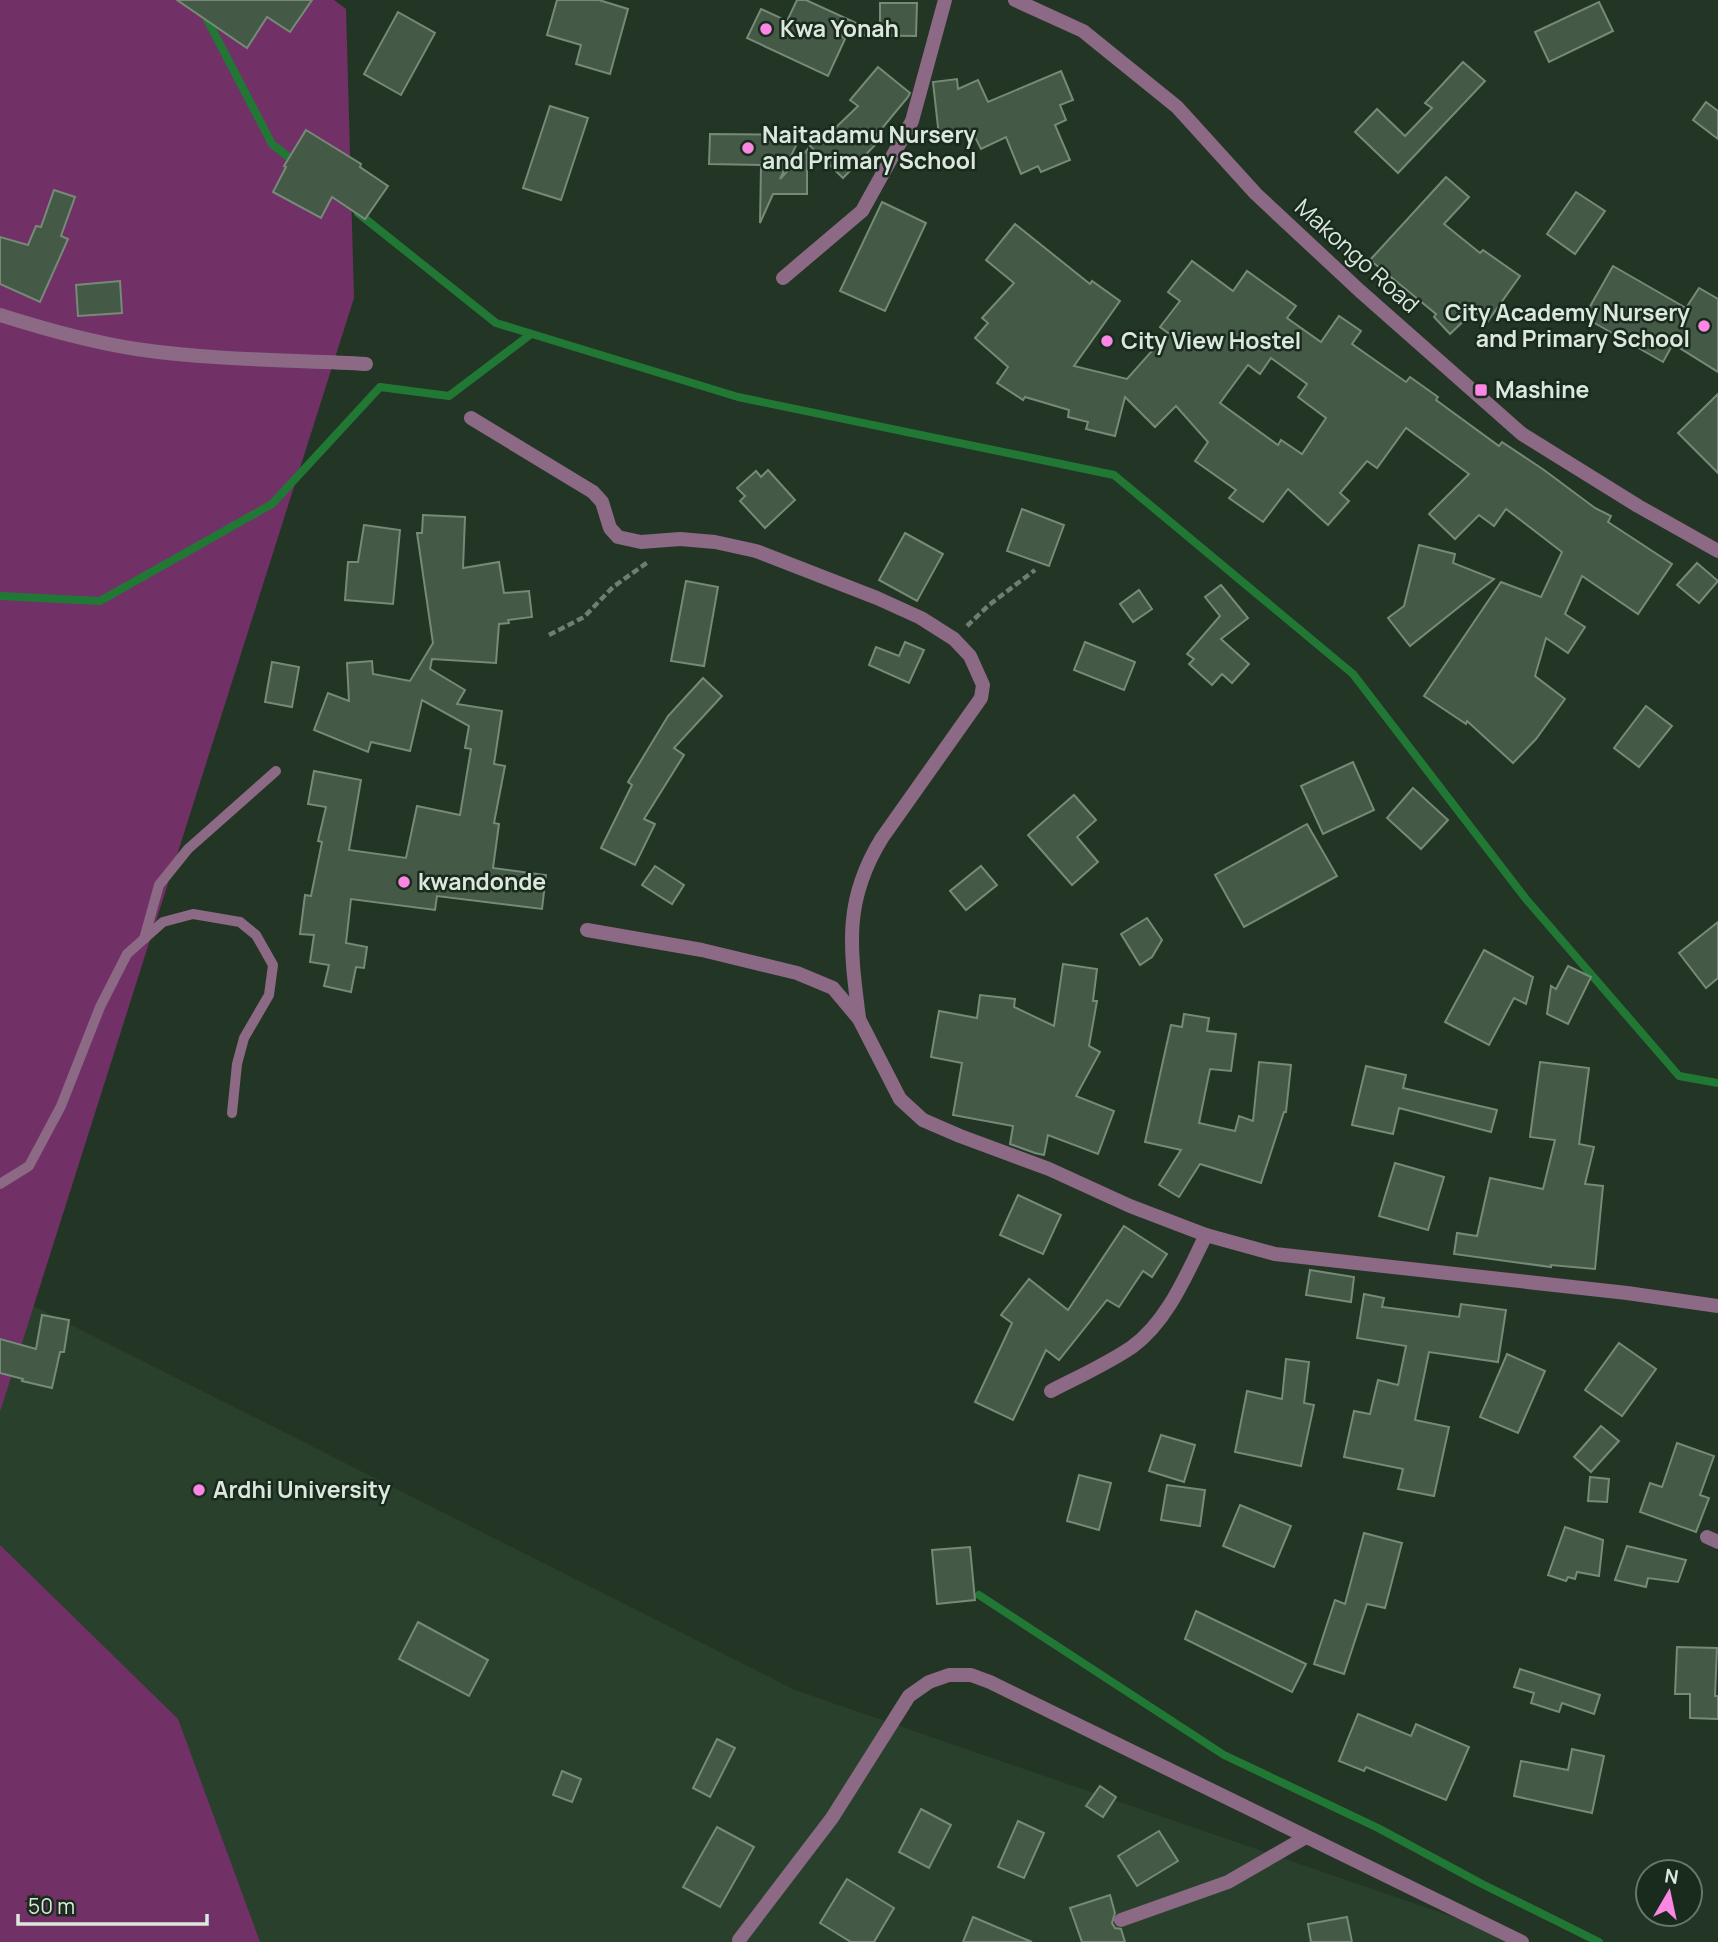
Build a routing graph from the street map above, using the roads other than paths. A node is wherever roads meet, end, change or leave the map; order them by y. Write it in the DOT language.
graph roads {
  1 [pos="945,0"];
  2 [pos="1015,0"];
  3 [pos="783,278"];
  4 [pos="0,315"];
  5 [pos="366,364"];
  6 [pos="471,418"];
  7 [pos="1718,551"];
  8 [pos="276,771"];
  9 [pos="587,930"];
  10 [pos="144,939"];
  11 [pos="859,1019"];
  12 [pos="232,1113"];
  13 [pos="0,1184"];
  14 [pos="1206,1236"];
  15 [pos="1718,1306"];
  16 [pos="1051,1391"];
  17 [pos="1306,1837"];
  18 [pos="1121,1920"];
  19 [pos="738,1940"];
  20 [pos="1522,1942"];
  1 -- 3 [label="street"];
  2 -- 7 [label="street, Makongo Road"];
  4 -- 5 [label="street"];
  6 -- 11 [label="street"];
  8 -- 10 [label="lane"];
  9 -- 11 [label="street"];
  10 -- 12 [label="lane"];
  10 -- 13 [label="lane"];
  11 -- 14 [label="street"];
  14 -- 15 [label="street"];
  14 -- 16 [label="street"];
  17 -- 18 [label="street"];
  17 -- 19 [label="street"];
  17 -- 20 [label="street"];
}
